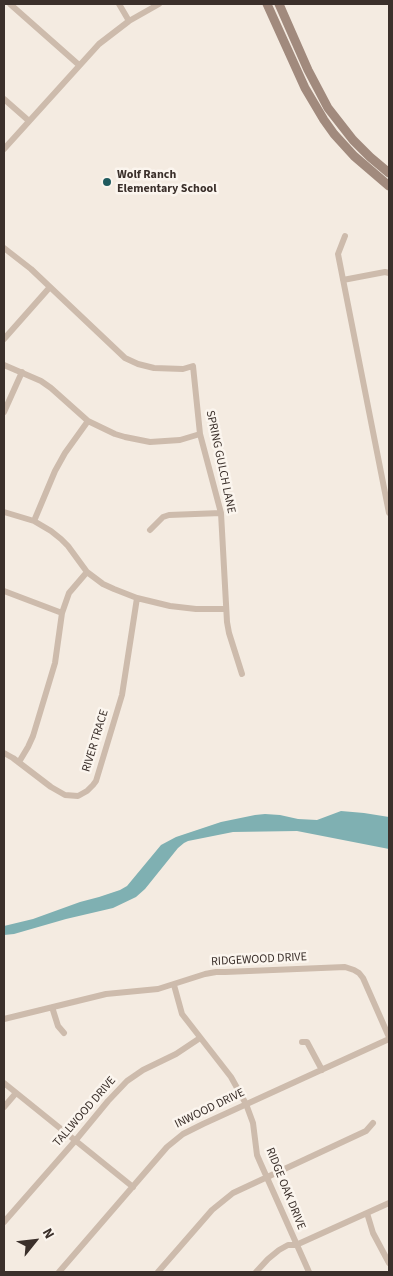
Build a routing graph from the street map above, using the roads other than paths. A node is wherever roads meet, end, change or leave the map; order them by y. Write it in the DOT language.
graph roads {
  1 [pos="10,4"];
  2 [pos="119,4"];
  3 [pos="159,4"];
  4 [pos="267,4"];
  5 [pos="279,4"];
  6 [pos="129,22"];
  7 [pos="79,65"];
  8 [pos="4,99"];
  9 [pos="29,121"];
  10 [pos="4,149"];
  11 [pos="387,168"];
  12 [pos="377,176"];
  13 [pos="389,186"];
  14 [pos="345,236"];
  15 [pos="4,248"];
  16 [pos="389,273"];
  17 [pos="343,280"];
  18 [pos="50,286"];
  19 [pos="4,339"];
  20 [pos="4,365"];
  21 [pos="22,372"];
  22 [pos="4,412"];
  23 [pos="88,421"];
  24 [pos="200,434"];
  25 [pos="4,512"];
  26 [pos="221,513"];
  27 [pos="389,513"];
  28 [pos="34,521"];
  29 [pos="150,530"];
  30 [pos="87,572"];
  31 [pos="4,591"];
  32 [pos="137,598"];
  33 [pos="226,609"];
  34 [pos="62,613"];
  35 [pos="242,674"];
  36 [pos="4,754"];
  37 [pos="19,762"];
  38 [pos="174,985"];
  39 [pos="52,1007"];
  40 [pos="4,1019"];
  41 [pos="64,1032"];
  42 [pos="200,1038"];
  43 [pos="389,1038"];
  44 [pos="302,1042"];
  45 [pos="322,1070"];
  46 [pos="4,1083"];
  47 [pos="16,1093"];
  48 [pos="246,1104"];
  49 [pos="4,1107"];
  50 [pos="373,1123"];
  51 [pos="75,1141"];
  52 [pos="265,1177"];
  53 [pos="133,1187"];
  54 [pos="389,1203"];
  55 [pos="367,1213"];
  56 [pos="4,1222"];
  57 [pos="296,1245"];
  58 [pos="389,1264"];
  59 [pos="59,1272"];
  60 [pos="158,1272"];
  61 [pos="256,1272"];
  62 [pos="309,1272"];
  1 -- 7 [label="street"];
  2 -- 6 [label="street"];
  3 -- 6 [label="street"];
  4 -- 12 [label="street"];
  5 -- 11 [label="street"];
  6 -- 7 [label="street"];
  7 -- 9 [label="street"];
  8 -- 9 [label="street"];
  9 -- 10 [label="street"];
  11 -- 12 [label="street"];
  12 -- 13 [label="street"];
  14 -- 17 [label="street"];
  15 -- 18 [label="street, SPRING GULCH LANE"];
  16 -- 17 [label="street"];
  17 -- 27 [label="street"];
  18 -- 19 [label="street"];
  18 -- 24 [label="street, SPRING GULCH LANE"];
  20 -- 21 [label="street"];
  21 -- 22 [label="street"];
  21 -- 23 [label="street"];
  23 -- 24 [label="street"];
  23 -- 28 [label="street"];
  24 -- 26 [label="street, SPRING GULCH LANE"];
  25 -- 28 [label="street"];
  26 -- 29 [label="street"];
  26 -- 33 [label="street, SPRING GULCH LANE"];
  28 -- 30 [label="street"];
  30 -- 32 [label="street"];
  30 -- 34 [label="street"];
  31 -- 34 [label="street"];
  32 -- 33 [label="street"];
  32 -- 37 [label="street, RIVER TRACE"];
  33 -- 35 [label="street, SPRING GULCH LANE"];
  34 -- 37 [label="street"];
  36 -- 37 [label="street, RIVER TRACE"];
  38 -- 39 [label="street, RIDGEWOOD DRIVE"];
  38 -- 42 [label="street, RIDGE OAK DRIVE"];
  38 -- 43 [label="street, RIDGEWOOD DRIVE"];
  39 -- 40 [label="street, RIDGEWOOD DRIVE"];
  39 -- 41 [label="street"];
  42 -- 48 [label="street, RIDGE OAK DRIVE"];
  42 -- 51 [label="street, TALLWOOD DRIVE"];
  43 -- 45 [label="street, INWOOD DRIVE"];
  44 -- 45 [label="street"];
  45 -- 48 [label="street, INWOOD DRIVE"];
  46 -- 47 [label="street"];
  47 -- 49 [label="street"];
  47 -- 51 [label="street"];
  48 -- 52 [label="street, RIDGE OAK DRIVE"];
  48 -- 53 [label="street, INWOOD DRIVE"];
  50 -- 52 [label="street"];
  51 -- 53 [label="street"];
  51 -- 56 [label="street, TALLWOOD DRIVE"];
  52 -- 57 [label="street, RIDGE OAK DRIVE"];
  52 -- 60 [label="street"];
  53 -- 59 [label="street, INWOOD DRIVE"];
  54 -- 55 [label="street"];
  55 -- 57 [label="street"];
  55 -- 58 [label="street"];
  57 -- 61 [label="street"];
  57 -- 62 [label="street, RIDGE OAK DRIVE"];
}
